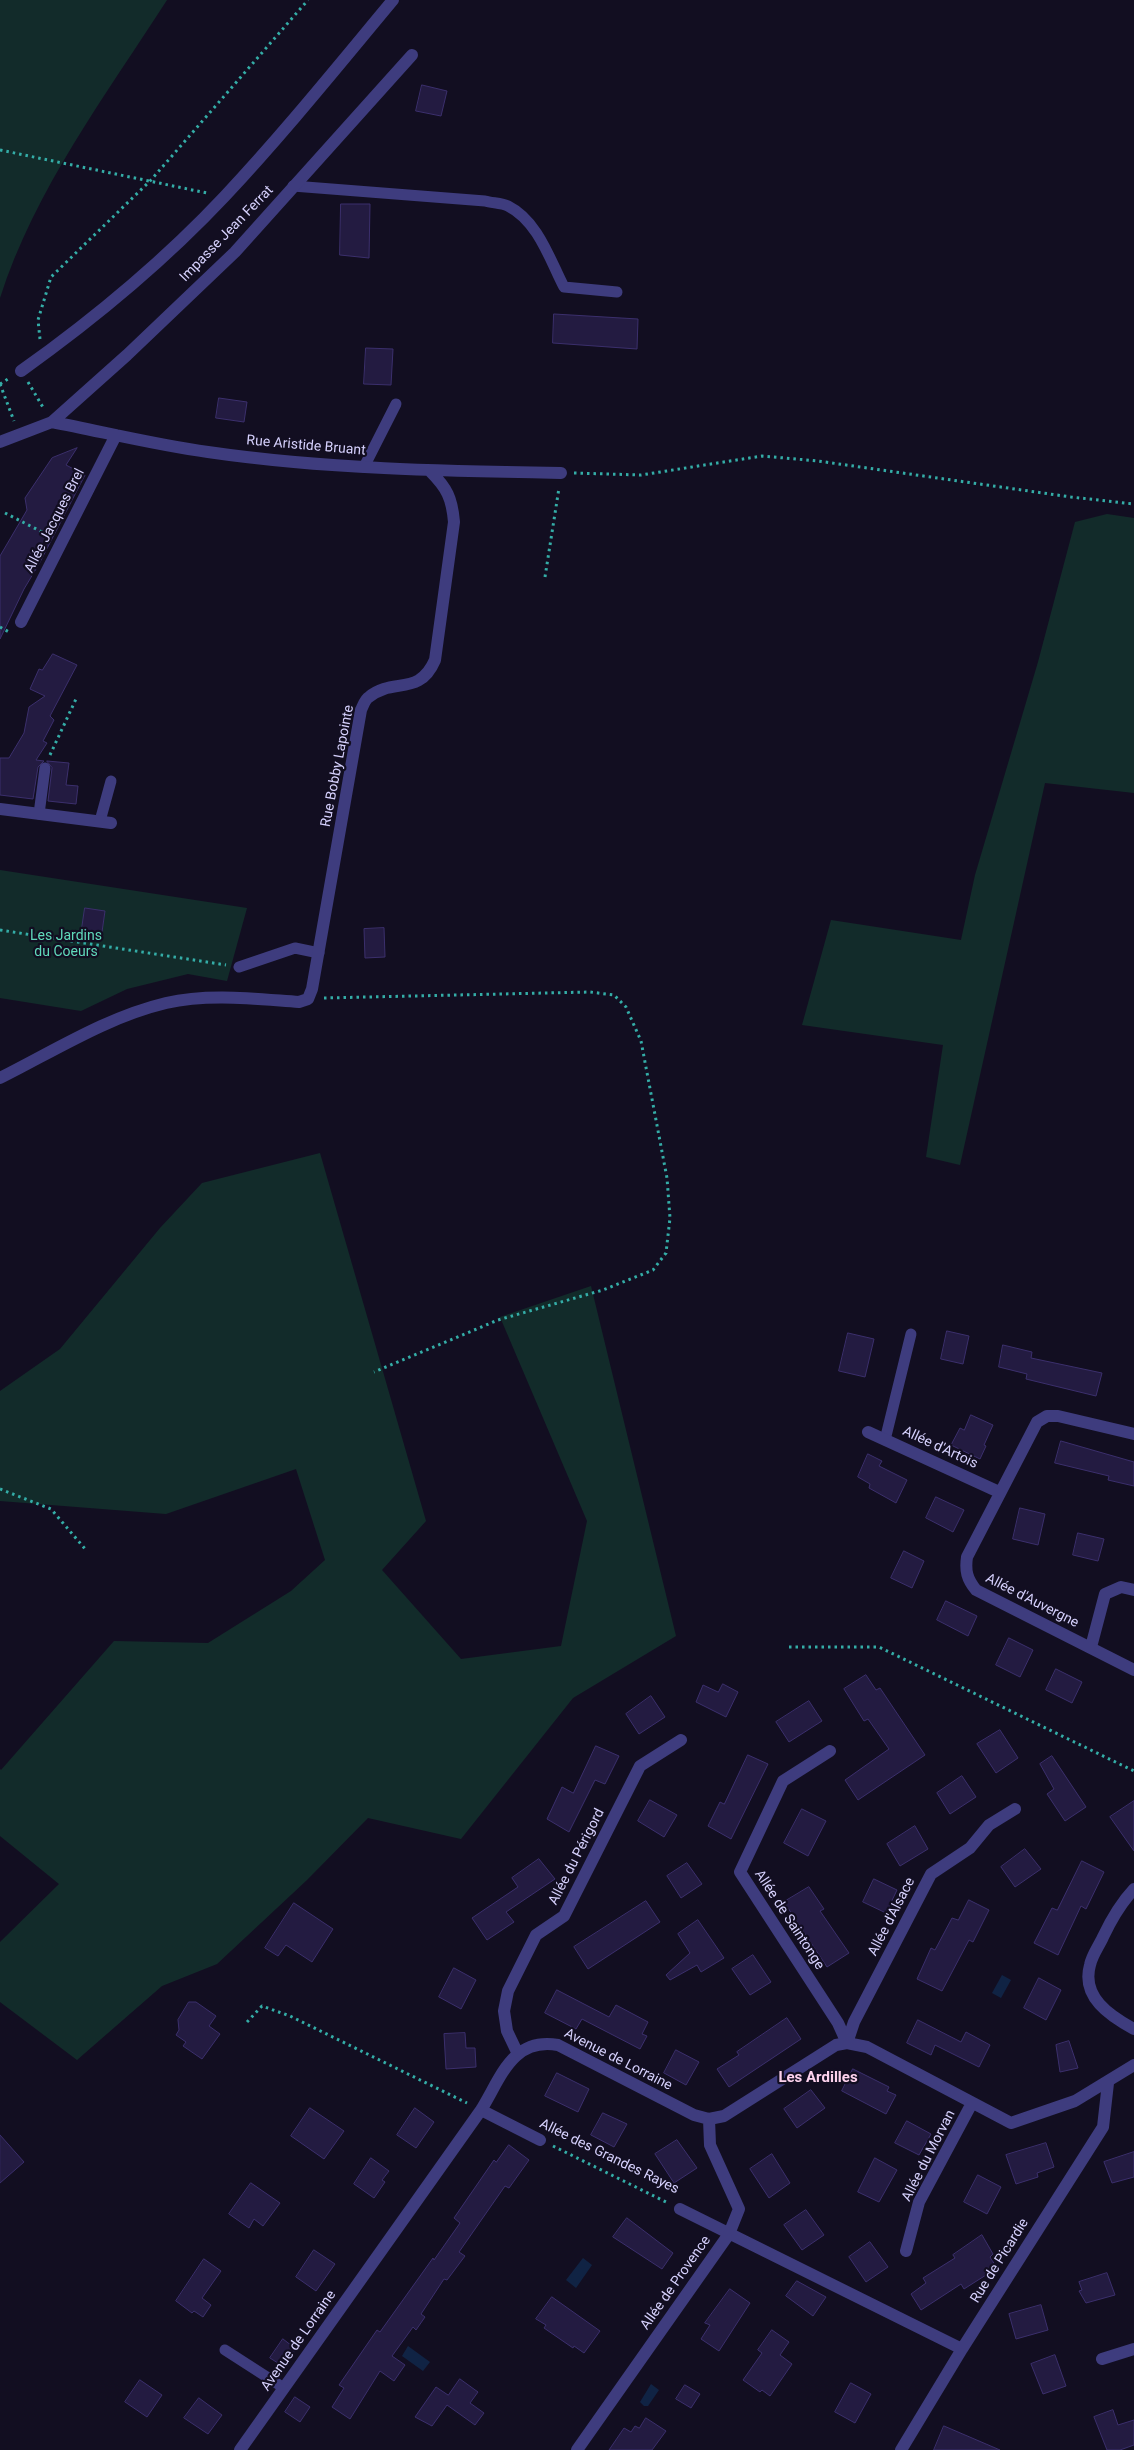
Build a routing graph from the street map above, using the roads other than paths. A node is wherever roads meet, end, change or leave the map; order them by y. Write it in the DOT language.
graph roads {
  1 [pos="394,0"];
  2 [pos="412,56"];
  3 [pos="293,186"];
  4 [pos="617,292"];
  5 [pos="22,371"];
  6 [pos="396,404"];
  7 [pos="52,422"];
  8 [pos="116,435"];
  9 [pos="0,442"];
  10 [pos="364,467"];
  11 [pos="430,471"];
  12 [pos="561,473"];
  13 [pos="21,622"];
  14 [pos="45,768"];
  15 [pos="111,781"];
  16 [pos="0,809"];
  17 [pos="39,814"];
  18 [pos="106,822"];
  19 [pos="319,954"];
  20 [pos="239,967"];
  21 [pos="0,1078"];
  22 [pos="911,1334"];
  23 [pos="868,1432"];
  24 [pos="1134,1434"];
  25 [pos="885,1440"];
  26 [pos="999,1492"];
  27 [pos="1134,1590"];
  28 [pos="1091,1647"];
  29 [pos="1134,1670"];
  30 [pos="681,1740"];
  31 [pos="830,1751"];
  32 [pos="1015,1809"];
  33 [pos="1134,1889"];
  34 [pos="1134,2029"];
  35 [pos="847,2043"];
  36 [pos="517,2052"];
  37 [pos="1134,2065"];
  38 [pos="1108,2082"];
  39 [pos="972,2103"];
  40 [pos="481,2110"];
  41 [pos="709,2119"];
  42 [pos="540,2140"];
  43 [pos="680,2209"];
  44 [pos="729,2234"];
  45 [pos="906,2251"];
  46 [pos="962,2349"];
  47 [pos="1134,2349"];
  48 [pos="225,2350"];
  49 [pos="1102,2359"];
  50 [pos="284,2388"];
  51 [pos="240,2450"];
  52 [pos="576,2450"];
  53 [pos="901,2450"];
  1 -- 5 [label="street"];
  2 -- 3 [label="street, Impasse Jean Ferrat"];
  3 -- 4 [label="lane"];
  3 -- 7 [label="street, Impasse Jean Ferrat"];
  6 -- 10 [label="lane"];
  7 -- 8 [label="street, Rue Aristide Bruant"];
  7 -- 9 [label="street"];
  8 -- 10 [label="street, Rue Aristide Bruant"];
  8 -- 13 [label="street, Allée Jacques Brel"];
  10 -- 11 [label="street, Rue Aristide Bruant"];
  11 -- 12 [label="street, Rue Aristide Bruant"];
  11 -- 19 [label="street, Rue Bobby Lapointe"];
  14 -- 17 [label="lane"];
  15 -- 18 [label="lane"];
  16 -- 17 [label="street"];
  17 -- 18 [label="street"];
  19 -- 20 [label="lane"];
  19 -- 21 [label="street, Rue Bobby Lapointe"];
  22 -- 25 [label="lane"];
  23 -- 25 [label="street, Allée d'Artois"];
  24 -- 26 [label="street, Allée d'Auvergne"];
  25 -- 26 [label="street, Allée d'Artois"];
  26 -- 28 [label="street, Allée d'Auvergne"];
  27 -- 28 [label="street, Allée d'Auvergne"];
  28 -- 29 [label="street, Allée d'Auvergne"];
  30 -- 36 [label="street, Allée du Périgord"];
  31 -- 35 [label="street, Allée de Saintonge"];
  32 -- 35 [label="street, Allée d'Alsace"];
  33 -- 34 [label="street"];
  35 -- 39 [label="street"];
  35 -- 41 [label="street"];
  36 -- 40 [label="street, Avenue de Lorraine"];
  36 -- 41 [label="street, Avenue de Lorraine"];
  37 -- 38 [label="street"];
  38 -- 39 [label="street"];
  38 -- 46 [label="street, Rue de Picardie"];
  39 -- 45 [label="street, Allée du Morvan"];
  40 -- 42 [label="street, Allée des Grandes Rayes"];
  40 -- 50 [label="street, Avenue de Lorraine"];
  41 -- 44 [label="street, Allée de Provence"];
  43 -- 44 [label="street, Allée des Grandes Rayes"];
  44 -- 46 [label="street, Allée des Grandes Rayes"];
  44 -- 52 [label="street, Allée de Provence"];
  46 -- 53 [label="street, Rue de Picardie"];
  47 -- 49 [label="street"];
  48 -- 50 [label="lane"];
  50 -- 51 [label="street, Avenue de Lorraine"];
}
